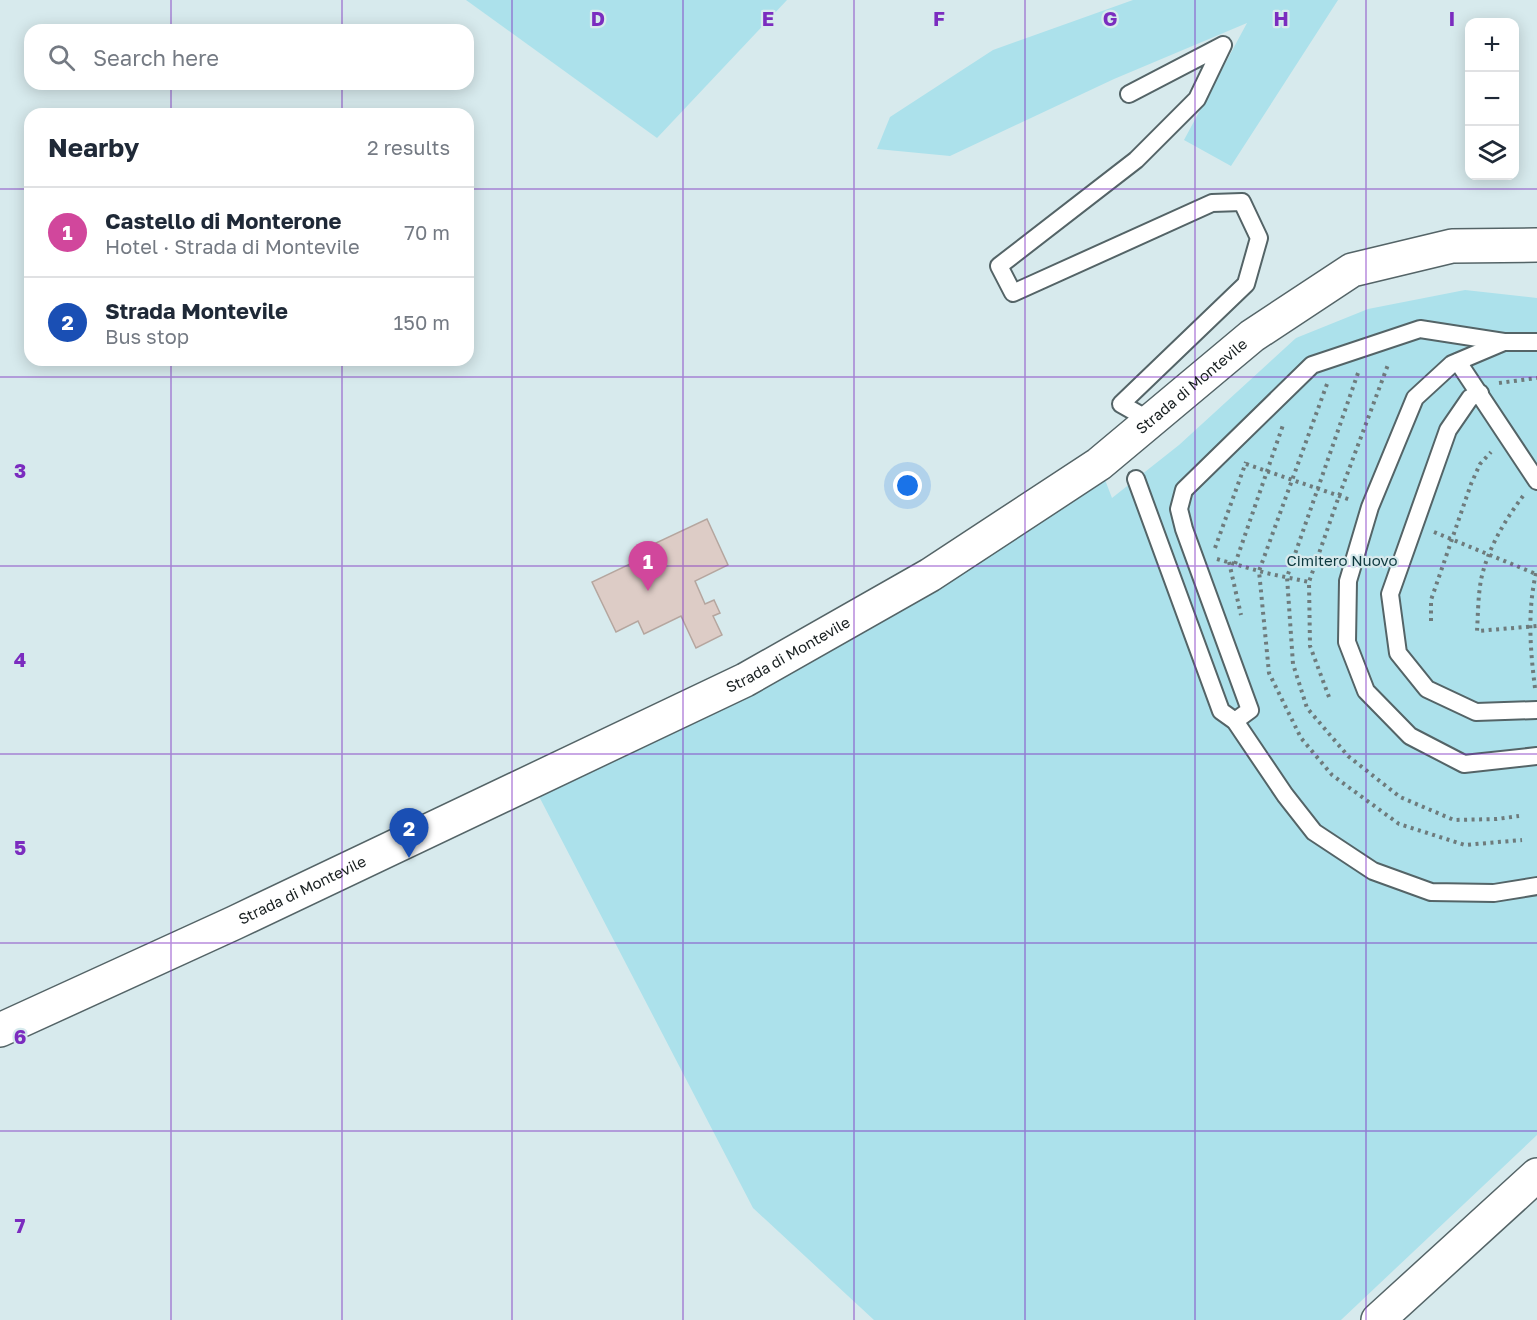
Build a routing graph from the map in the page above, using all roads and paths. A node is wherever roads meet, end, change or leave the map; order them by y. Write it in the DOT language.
graph roads {
  1 [pos="1129,94"];
  2 [pos="1537,245"];
  3 [pos="1399,336"];
  4 [pos="1504,342"];
  5 [pos="1537,342"];
  6 [pos="1458,362"];
  7 [pos="1299,377"];
  8 [pos="1537,378"];
  9 [pos="1480,393"];
  10 [pos="1264,412"];
  11 [pos="1151,421"];
  12 [pos="1507,436"];
  13 [pos="1246,464"];
  14 [pos="1267,471"];
  15 [pos="1136,479"];
  16 [pos="1537,480"];
  17 [pos="1339,496"];
  18 [pos="1490,555"];
  19 [pos="1232,563"];
  20 [pos="1536,572"];
  21 [pos="1309,582"];
  22 [pos="1242,619"];
  23 [pos="1431,621"];
  24 [pos="1537,626"];
  25 [pos="1530,627"];
  26 [pos="1536,690"];
  27 [pos="1329,697"];
  28 [pos="1537,710"];
  29 [pos="1235,721"];
  30 [pos="1537,756"];
  31 [pos="1537,886"];
  32 [pos="0,1030"];
  33 [pos="1537,1175"];
  34 [pos="1378,1320"];
  1 -- 11 [label="lane"];
  2 -- 11 [label="street, Strada di Montevile"];
  3 -- 4 [label="lane"];
  3 -- 7 [label="lane"];
  3 -- 17 [label="path"];
  4 -- 5 [label="lane"];
  4 -- 6 [label="lane"];
  6 -- 9 [label="lane"];
  6 -- 30 [label="lane"];
  7 -- 10 [label="lane"];
  7 -- 14 [label="path"];
  8 -- 9 [label="path"];
  9 -- 12 [label="lane"];
  9 -- 28 [label="lane"];
  10 -- 13 [label="path"];
  10 -- 29 [label="lane"];
  11 -- 32 [label="street, Strada di Montevile"];
  12 -- 16 [label="lane"];
  12 -- 23 [label="path"];
  13 -- 14 [label="path"];
  13 -- 19 [label="path"];
  14 -- 17 [label="path"];
  14 -- 19 [label="path"];
  15 -- 29 [label="lane"];
  16 -- 18 [label="path"];
  17 -- 21 [label="path"];
  18 -- 20 [label="path"];
  18 -- 25 [label="path"];
  19 -- 21 [label="path"];
  19 -- 22 [label="path"];
  20 -- 25 [label="path"];
  21 -- 27 [label="path"];
  24 -- 25 [label="path"];
  25 -- 26 [label="path"];
  29 -- 31 [label="lane"];
  33 -- 34 [label="street"];
}
